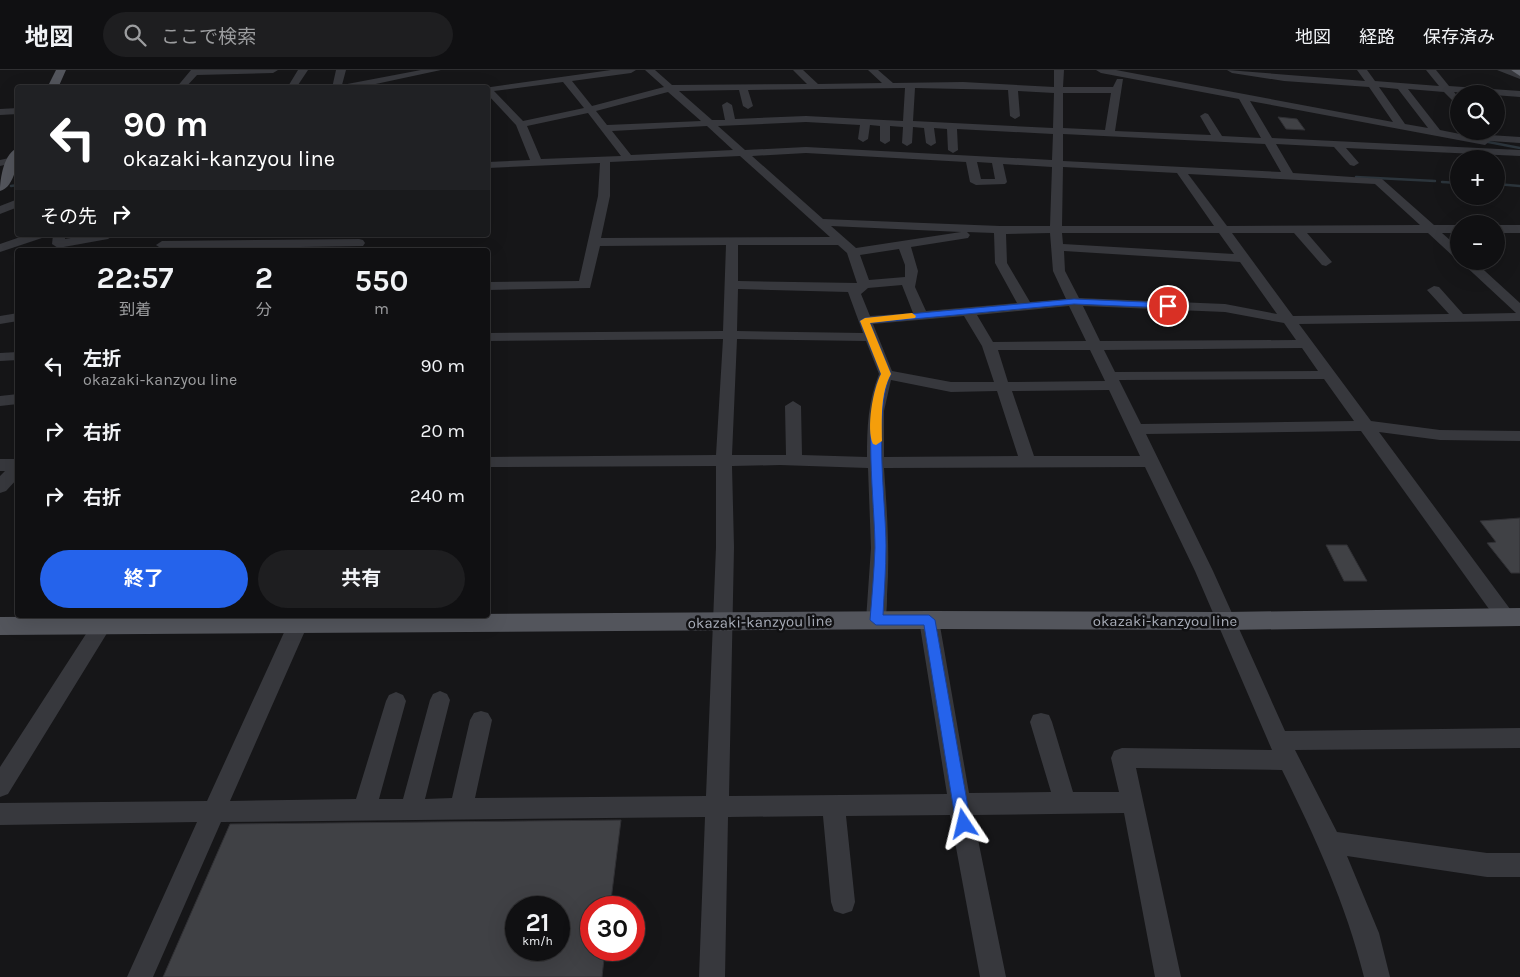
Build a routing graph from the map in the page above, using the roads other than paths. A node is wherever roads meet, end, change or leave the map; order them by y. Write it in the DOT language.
graph roads {
  1 [pos="61,70"];
  2 [pos="273,70"];
  3 [pos="341,70"];
  4 [pos="436,70"];
  5 [pos="537,70"];
  6 [pos="631,70"];
  7 [pos="650,70"];
  8 [pos="798,70"];
  9 [pos="873,70"];
  10 [pos="1059,70"];
  11 [pos="1101,70"];
  12 [pos="1234,70"];
  13 [pos="1362,70"];
  14 [pos="1432,70"];
  15 [pos="1502,70"];
  16 [pos="1517,70"];
  17 [pos="195,71"];
  18 [pos="412,72"];
  19 [pos="1125,72"];
  20 [pos="1520,72"];
  21 [pos="302,73"];
  22 [pos="1271,73"];
  23 [pos="1520,76"];
  24 [pos="1288,78"];
  25 [pos="566,79"];
  26 [pos="544,82"];
  27 [pos="54,85"];
  28 [pos="183,85"];
  29 [pos="288,85"];
  30 [pos="293,85"];
  31 [pos="338,85"];
  32 [pos="352,85"];
  33 [pos="416,85"];
  34 [pos="1374,85"];
  35 [pos="892,86"];
  36 [pos="910,86"];
  37 [pos="1188,86"];
  38 [pos="1401,86"];
  39 [pos="816,87"];
  40 [pos="671,88"];
  41 [pos="743,88"];
  42 [pos="1014,89"];
  43 [pos="490,90"];
  44 [pos="1059,90"];
  45 [pos="1116,90"];
  46 [pos="1447,90"];
  47 [pos="490,92"];
  48 [pos="1450,94"];
  49 [pos="1520,94"];
  50 [pos="1243,97"];
  51 [pos="1194,98"];
  52 [pos="1299,100"];
  53 [pos="727,106"];
  54 [pos="748,106"];
  55 [pos="592,110"];
  56 [pos="15,111"];
  57 [pos="0,112"];
  58 [pos="1016,116"];
  59 [pos="1205,116"];
  60 [pos="731,122"];
  61 [pos="865,122"];
  62 [pos="709,123"];
  63 [pos="885,123"];
  64 [pos="521,124"];
  65 [pos="907,124"];
  66 [pos="929,125"];
  67 [pos="1402,125"];
  68 [pos="952,126"];
  69 [pos="607,128"];
  70 [pos="1058,131"];
  71 [pos="1435,131"];
  72 [pos="1450,132"];
  73 [pos="1110,133"];
  74 [pos="1505,138"];
  75 [pos="863,139"];
  76 [pos="1219,140"];
  77 [pos="1520,140"];
  78 [pos="885,141"];
  79 [pos="908,142"];
  80 [pos="1268,142"];
  81 [pos="931,143"];
  82 [pos="1338,145"];
  83 [pos="1520,149"];
  84 [pos="953,150"];
  85 [pos="742,153"];
  86 [pos="1520,153"];
  87 [pos="15,157"];
  88 [pos="628,158"];
  89 [pos="15,159"];
  90 [pos="605,160"];
  91 [pos="971,160"];
  92 [pos="997,161"];
  93 [pos="0,163"];
  94 [pos="537,163"];
  95 [pos="1354,163"];
  96 [pos="1057,164"];
  97 [pos="490,165"];
  98 [pos="1179,169"];
  99 [pos="1289,176"];
  100 [pos="0,187"];
  101 [pos="15,204"];
  102 [pos="0,211"];
  103 [pos="818,222"];
  104 [pos="1056,229"];
  105 [pos="1222,229"];
  106 [pos="1298,229"];
  107 [pos="1430,229"];
  108 [pos="1450,229"];
  109 [pos="1505,229"];
  110 [pos="1520,229"];
  111 [pos="1000,230"];
  112 [pos="32,237"];
  113 [pos="59,237"];
  114 [pos="103,237"];
  115 [pos="732,241"];
  116 [pos="839,241"];
  117 [pos="595,242"];
  118 [pos="162,243"];
  119 [pos="195,243"];
  120 [pos="359,243"];
  121 [pos="904,244"];
  122 [pos="82,245"];
  123 [pos="1057,247"];
  124 [pos="1450,247"];
  125 [pos="0,248"];
  126 [pos="853,252"];
  127 [pos="1243,258"];
  128 [pos="1326,262"];
  129 [pos="1476,270"];
  130 [pos="911,281"];
  131 [pos="730,285"];
  132 [pos="490,286"];
  133 [pos="862,286"];
  134 [pos="1434,290"];
  135 [pos="1074,302"];
  136 [pos="1025,305"];
  137 [pos="1520,310"];
  138 [pos="968,311"];
  139 [pos="921,315"];
  140 [pos="1520,317"];
  141 [pos="15,318"];
  142 [pos="1460,318"];
  143 [pos="0,320"];
  144 [pos="1289,320"];
  145 [pos="865,321"];
  146 [pos="730,334"];
  147 [pos="872,336"];
  148 [pos="490,337"];
  149 [pos="1307,344"];
  150 [pos="989,346"];
  151 [pos="1094,346"];
  152 [pos="15,356"];
  153 [pos="0,357"];
  154 [pos="886,374"];
  155 [pos="1330,375"];
  156 [pos="1111,381"];
  157 [pos="1002,387"];
  158 [pos="15,399"];
  159 [pos="0,401"];
  160 [pos="792,406"];
  161 [pos="1368,426"];
  162 [pos="1134,429"];
  163 [pos="1520,436"];
  164 [pos="794,460"];
  165 [pos="724,461"];
  166 [pos="1150,461"];
  167 [pos="490,462"];
  168 [pos="1028,462"];
  169 [pos="876,463"];
  170 [pos="0,465"];
  171 [pos="15,466"];
  172 [pos="15,470"];
  173 [pos="0,488"];
  174 [pos="1513,618"];
  175 [pos="300,620"];
  176 [pos="876,620"];
  177 [pos="929,620"];
  178 [pos="1225,621"];
  179 [pos="722,622"];
  180 [pos="102,625"];
  181 [pos="0,626"];
  182 [pos="440,700"];
  183 [pos="396,701"];
  184 [pos="481,720"];
  185 [pos="1041,722"];
  186 [pos="1520,738"];
  187 [pos="1283,751"];
  188 [pos="0,787"];
  189 [pos="1133,802"];
  190 [pos="1065,803"];
  191 [pos="960,805"];
  192 [pos="717,806"];
  193 [pos="833,806"];
  194 [pos="461,808"];
  195 [pos="364,810"];
  196 [pos="412,810"];
  197 [pos="213,811"];
  198 [pos="0,814"];
  199 [pos="1330,842"];
  200 [pos="1520,865"];
  201 [pos="843,902"];
  202 [pos="140,977"];
  203 [pos="712,977"];
  204 [pos="993,977"];
  205 [pos="1168,977"];
  206 [pos="1377,977"];
  1 -- 27 [label="main road"];
  2 -- 17 [label="street"];
  3 -- 31 [label="street"];
  4 -- 18 [label="street"];
  5 -- 26 [label="street"];
  6 -- 25 [label="street"];
  7 -- 40 [label="street"];
  8 -- 39 [label="street"];
  9 -- 35 [label="street"];
  10 -- 44 [label="street"];
  11 -- 19 [label="street"];
  12 -- 22 [label="street"];
  13 -- 34 [label="street"];
  14 -- 46 [label="street"];
  15 -- 23 [label="street"];
  16 -- 20 [label="highway"];
  17 -- 28 [label="street"];
  18 -- 32 [label="street"];
  18 -- 33 [label="street"];
  19 -- 37 [label="street"];
  19 -- 45 [label="street"];
  21 -- 29 [label="street"];
  21 -- 30 [label="street"];
  22 -- 24 [label="street"];
  24 -- 34 [label="street"];
  24 -- 52 [label="street"];
  25 -- 26 [label="street"];
  25 -- 55 [label="street"];
  26 -- 43 [label="street"];
  34 -- 38 [label="street"];
  34 -- 67 [label="street"];
  35 -- 36 [label="street"];
  35 -- 39 [label="street"];
  36 -- 42 [label="street"];
  36 -- 65 [label="street"];
  37 -- 50 [label="street"];
  37 -- 51 [label="street"];
  38 -- 46 [label="street"];
  38 -- 71 [label="street"];
  39 -- 41 [label="street"];
  40 -- 41 [label="street"];
  40 -- 55 [label="street"];
  40 -- 62 [label="street"];
  41 -- 54 [label="street"];
  42 -- 44 [label="street"];
  42 -- 58 [label="street"];
  44 -- 45 [label="street"];
  44 -- 70 [label="street"];
  45 -- 73 [label="street"];
  46 -- 48 [label="street"];
  46 -- 49 [label="street"];
  47 -- 64 [label="street"];
  50 -- 67 [label="street"];
  50 -- 80 [label="street"];
  53 -- 60 [label="street"];
  55 -- 64 [label="street"];
  55 -- 69 [label="street"];
  56 -- 57 [label="street"];
  59 -- 76 [label="street"];
  60 -- 61 [label="street"];
  60 -- 62 [label="street"];
  61 -- 63 [label="street"];
  61 -- 75 [label="street"];
  62 -- 69 [label="street"];
  62 -- 85 [label="street"];
  63 -- 65 [label="street"];
  63 -- 78 [label="street"];
  64 -- 94 [label="street"];
  65 -- 66 [label="street"];
  65 -- 79 [label="street"];
  66 -- 68 [label="street"];
  66 -- 81 [label="street"];
  67 -- 71 [label="street"];
  67 -- 83 [label="street"];
  68 -- 70 [label="street"];
  68 -- 84 [label="street"];
  69 -- 88 [label="street"];
  70 -- 73 [label="street"];
  70 -- 96 [label="street"];
  71 -- 72 [label="street"];
  73 -- 76 [label="street"];
  74 -- 77 [label="street"];
  76 -- 80 [label="street"];
  80 -- 82 [label="street"];
  80 -- 99 [label="street"];
  82 -- 86 [label="street"];
  82 -- 95 [label="street"];
  85 -- 88 [label="street"];
  85 -- 91 [label="street"];
  85 -- 103 [label="street"];
  87 -- 93 [label="street"];
  88 -- 90 [label="street"];
  89 -- 100 [label="main road"];
  90 -- 94 [label="street"];
  90 -- 117 [label="street"];
  91 -- 92 [label="street"];
  91 -- 92 [label="street"];
  92 -- 96 [label="street"];
  94 -- 97 [label="street"];
  96 -- 98 [label="street"];
  96 -- 104 [label="street"];
  98 -- 99 [label="street"];
  98 -- 105 [label="street"];
  99 -- 107 [label="street"];
  101 -- 102 [label="street"];
  103 -- 111 [label="street"];
  103 -- 116 [label="street"];
  104 -- 105 [label="street"];
  104 -- 111 [label="street"];
  104 -- 123 [label="street"];
  105 -- 106 [label="street"];
  105 -- 127 [label="street"];
  106 -- 107 [label="street"];
  106 -- 128 [label="street"];
  107 -- 108 [label="street"];
  107 -- 124 [label="street"];
  109 -- 110 [label="street"];
  111 -- 121 [label="street"];
  111 -- 136 [label="street"];
  112 -- 125 [label="street"];
  113 -- 122 [label="street"];
  114 -- 122 [label="street"];
  115 -- 116 [label="street"];
  115 -- 117 [label="street"];
  115 -- 131 [label="street"];
  116 -- 126 [label="street"];
  117 -- 132 [label="street"];
  118 -- 119 [label="street"];
  119 -- 120 [label="street"];
  121 -- 126 [label="street"];
  121 -- 130 [label="street"];
  123 -- 127 [label="street"];
  123 -- 135 [label="street"];
  126 -- 133 [label="street"];
  127 -- 144 [label="street"];
  129 -- 137 [label="street"];
  130 -- 133 [label="street"];
  130 -- 139 [label="street"];
  131 -- 133 [label="street"];
  131 -- 146 [label="street"];
  133 -- 145 [label="street"];
  134 -- 142 [label="street"];
  135 -- 136 [label="street"];
  135 -- 144 [label="street"];
  135 -- 151 [label="street"];
  136 -- 138 [label="street"];
  138 -- 139 [label="street"];
  138 -- 150 [label="street"];
  139 -- 145 [label="street"];
  140 -- 142 [label="street"];
  141 -- 143 [label="street"];
  142 -- 144 [label="street"];
  144 -- 149 [label="street"];
  145 -- 147 [label="street"];
  146 -- 147 [label="street"];
  146 -- 148 [label="street"];
  146 -- 165 [label="street"];
  147 -- 154 [label="street"];
  149 -- 151 [label="street"];
  149 -- 155 [label="street"];
  150 -- 151 [label="street"];
  150 -- 157 [label="street"];
  151 -- 156 [label="street"];
  152 -- 153 [label="street"];
  154 -- 157 [label="street"];
  154 -- 169 [label="street"];
  155 -- 156 [label="street"];
  155 -- 161 [label="street"];
  156 -- 157 [label="street"];
  156 -- 162 [label="street"];
  157 -- 168 [label="street"];
  158 -- 159 [label="street"];
  160 -- 164 [label="street"];
  161 -- 162 [label="street"];
  161 -- 163 [label="street"];
  161 -- 174 [label="street"];
  162 -- 166 [label="street"];
  164 -- 165 [label="street"];
  164 -- 169 [label="street"];
  165 -- 167 [label="street"];
  165 -- 179 [label="street"];
  166 -- 168 [label="street"];
  166 -- 178 [label="street"];
  168 -- 169 [label="street"];
  169 -- 176 [label="street"];
  170 -- 171 [label="street"];
  172 -- 173 [label="street"];
  174 -- 178 [label="main road, okazaki-kanzyou line"];
  175 -- 179 [label="main road, okazaki-kanzyou line"];
  175 -- 180 [label="main road, okazaki-kanzyou line"];
  175 -- 197 [label="street"];
  176 -- 177 [label="main road, okazaki-kanzyou line"];
  176 -- 179 [label="main road, okazaki-kanzyou line"];
  177 -- 178 [label="main road, okazaki-kanzyou line"];
  177 -- 191 [label="street"];
  178 -- 187 [label="street"];
  179 -- 192 [label="street"];
  180 -- 181 [label="main road, okazaki-kanzyou line"];
  180 -- 188 [label="street"];
  182 -- 196 [label="street"];
  183 -- 195 [label="street"];
  184 -- 194 [label="street"];
  185 -- 190 [label="street"];
  186 -- 187 [label="street"];
  187 -- 189 [label="street"];
  187 -- 199 [label="street"];
  189 -- 190 [label="street"];
  189 -- 205 [label="street"];
  190 -- 191 [label="street"];
  191 -- 193 [label="street"];
  191 -- 204 [label="street"];
  192 -- 193 [label="street"];
  192 -- 194 [label="street"];
  192 -- 203 [label="street"];
  193 -- 201 [label="street"];
  194 -- 196 [label="street"];
  195 -- 196 [label="street"];
  195 -- 197 [label="street"];
  197 -- 198 [label="street"];
  197 -- 202 [label="street"];
  199 -- 200 [label="street"];
  199 -- 206 [label="street"];
}
